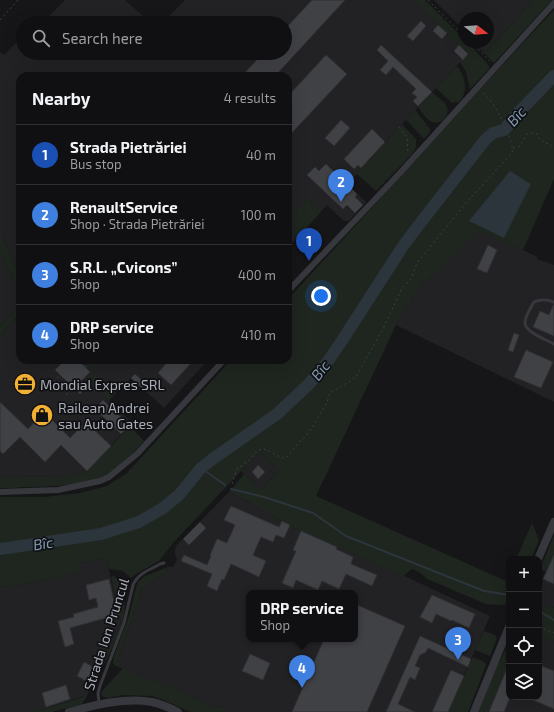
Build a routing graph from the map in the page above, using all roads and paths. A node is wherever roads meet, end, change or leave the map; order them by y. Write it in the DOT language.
graph roads {
  1 [pos="18,0"];
  2 [pos="428,0"];
  3 [pos="554,3"];
  4 [pos="0,20"];
  5 [pos="458,30"];
  6 [pos="477,48"];
  7 [pos="496,67"];
  8 [pos="478,86"];
  9 [pos="399,127"];
  10 [pos="554,147"];
  11 [pos="513,148"];
  12 [pos="409,163"];
  13 [pos="292,287"];
  14 [pos="554,302"];
  15 [pos="554,344"];
  16 [pos="87,364"];
  17 [pos="220,364"];
  18 [pos="84,367"];
  19 [pos="60,375"];
  20 [pos="54,382"];
  21 [pos="73,388"];
  22 [pos="66,394"];
  23 [pos="232,484"];
  24 [pos="0,492"];
  25 [pos="554,522"];
  26 [pos="539,556"];
  27 [pos="164,563"];
  28 [pos="509,628"];
  29 [pos="542,628"];
  30 [pos="554,633"];
  31 [pos="99,705"];
  32 [pos="69,712"];
  33 [pos="178,712"];
  34 [pos="474,712"];
  1 -- 4 [label="path"];
  2 -- 5 [label="path"];
  3 -- 7 [label="street"];
  6 -- 7 [label="path"];
  7 -- 8 [label="street"];
  8 -- 11 [label="path"];
  8 -- 12 [label="street"];
  9 -- 12 [label="path"];
  10 -- 11 [label="path"];
  11 -- 23 [label="path"];
  12 -- 13 [label="street"];
  14 -- 15 [label="lane"];
  16 -- 18 [label="path"];
  17 -- 24 [label="street"];
  19 -- 20 [label="path"];
  21 -- 22 [label="path"];
  25 -- 26 [label="street"];
  27 -- 31 [label="lane, Strada Ion Pruncul"];
  28 -- 34 [label="street"];
  29 -- 30 [label="path"];
  31 -- 32 [label="street, Strada Ion Pruncul"];
  31 -- 33 [label="street, Strada Ion Pruncul"];
}
